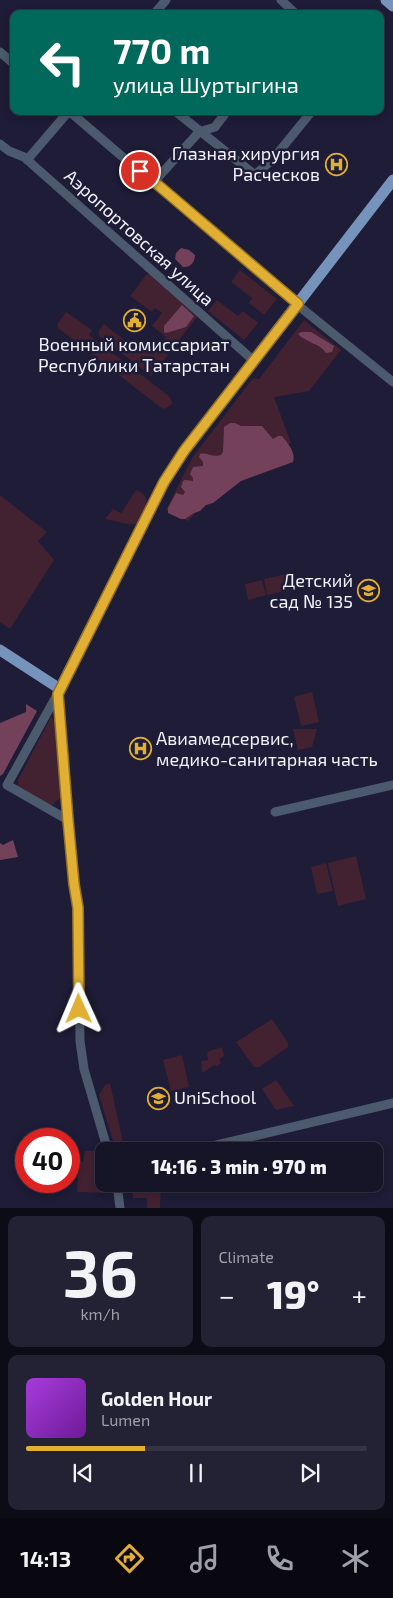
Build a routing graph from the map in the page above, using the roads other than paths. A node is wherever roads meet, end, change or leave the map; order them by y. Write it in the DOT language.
graph roads {
  1 [pos="166,0"];
  2 [pos="281,0"];
  3 [pos="386,0"];
  4 [pos="393,6"];
  5 [pos="157,10"];
  6 [pos="292,10"];
  7 [pos="0,52"];
  8 [pos="10,61"];
  9 [pos="66,115"];
  10 [pos="74,115"];
  11 [pos="180,115"];
  12 [pos="224,115"];
  13 [pos="309,115"];
  14 [pos="199,132"];
  15 [pos="0,144"];
  16 [pos="27,160"];
  17 [pos="393,180"];
  18 [pos="153,183"];
  19 [pos="298,304"];
  20 [pos="254,360"];
  21 [pos="393,382"];
  22 [pos="0,650"];
  23 [pos="59,692"];
  24 [pos="393,785"];
  25 [pos="66,799"];
  26 [pos="48,809"];
  27 [pos="275,812"];
  28 [pos="68,820"];
  29 [pos="393,1104"];
  30 [pos="105,1142"];
  31 [pos="230,1142"];
  32 [pos="118,1192"];
  33 [pos="120,1208"];
  1 -- 5 [label="street"];
  2 -- 6 [label="street"];
  3 -- 4 [label="main road"];
  7 -- 8 [label="street"];
  9 -- 16 [label="street"];
  10 -- 18 [label="street"];
  11 -- 14 [label="street"];
  12 -- 14 [label="street"];
  13 -- 14 [label="street"];
  14 -- 18 [label="street"];
  15 -- 16 [label="street, Аэропортовская улица"];
  16 -- 20 [label="street, Аэропортовская улица"];
  17 -- 19 [label="main road"];
  18 -- 19 [label="street"];
  19 -- 20 [label="main road"];
  19 -- 21 [label="street"];
  20 -- 23 [label="main road"];
  22 -- 23 [label="main road"];
  23 -- 25 [label="street"];
  23 -- 26 [label="street"];
  24 -- 27 [label="street"];
  25 -- 26 [label="street"];
  25 -- 28 [label="street"];
  26 -- 28 [label="street"];
  28 -- 30 [label="street"];
  29 -- 31 [label="street"];
  32 -- 33 [label="street"];
}
